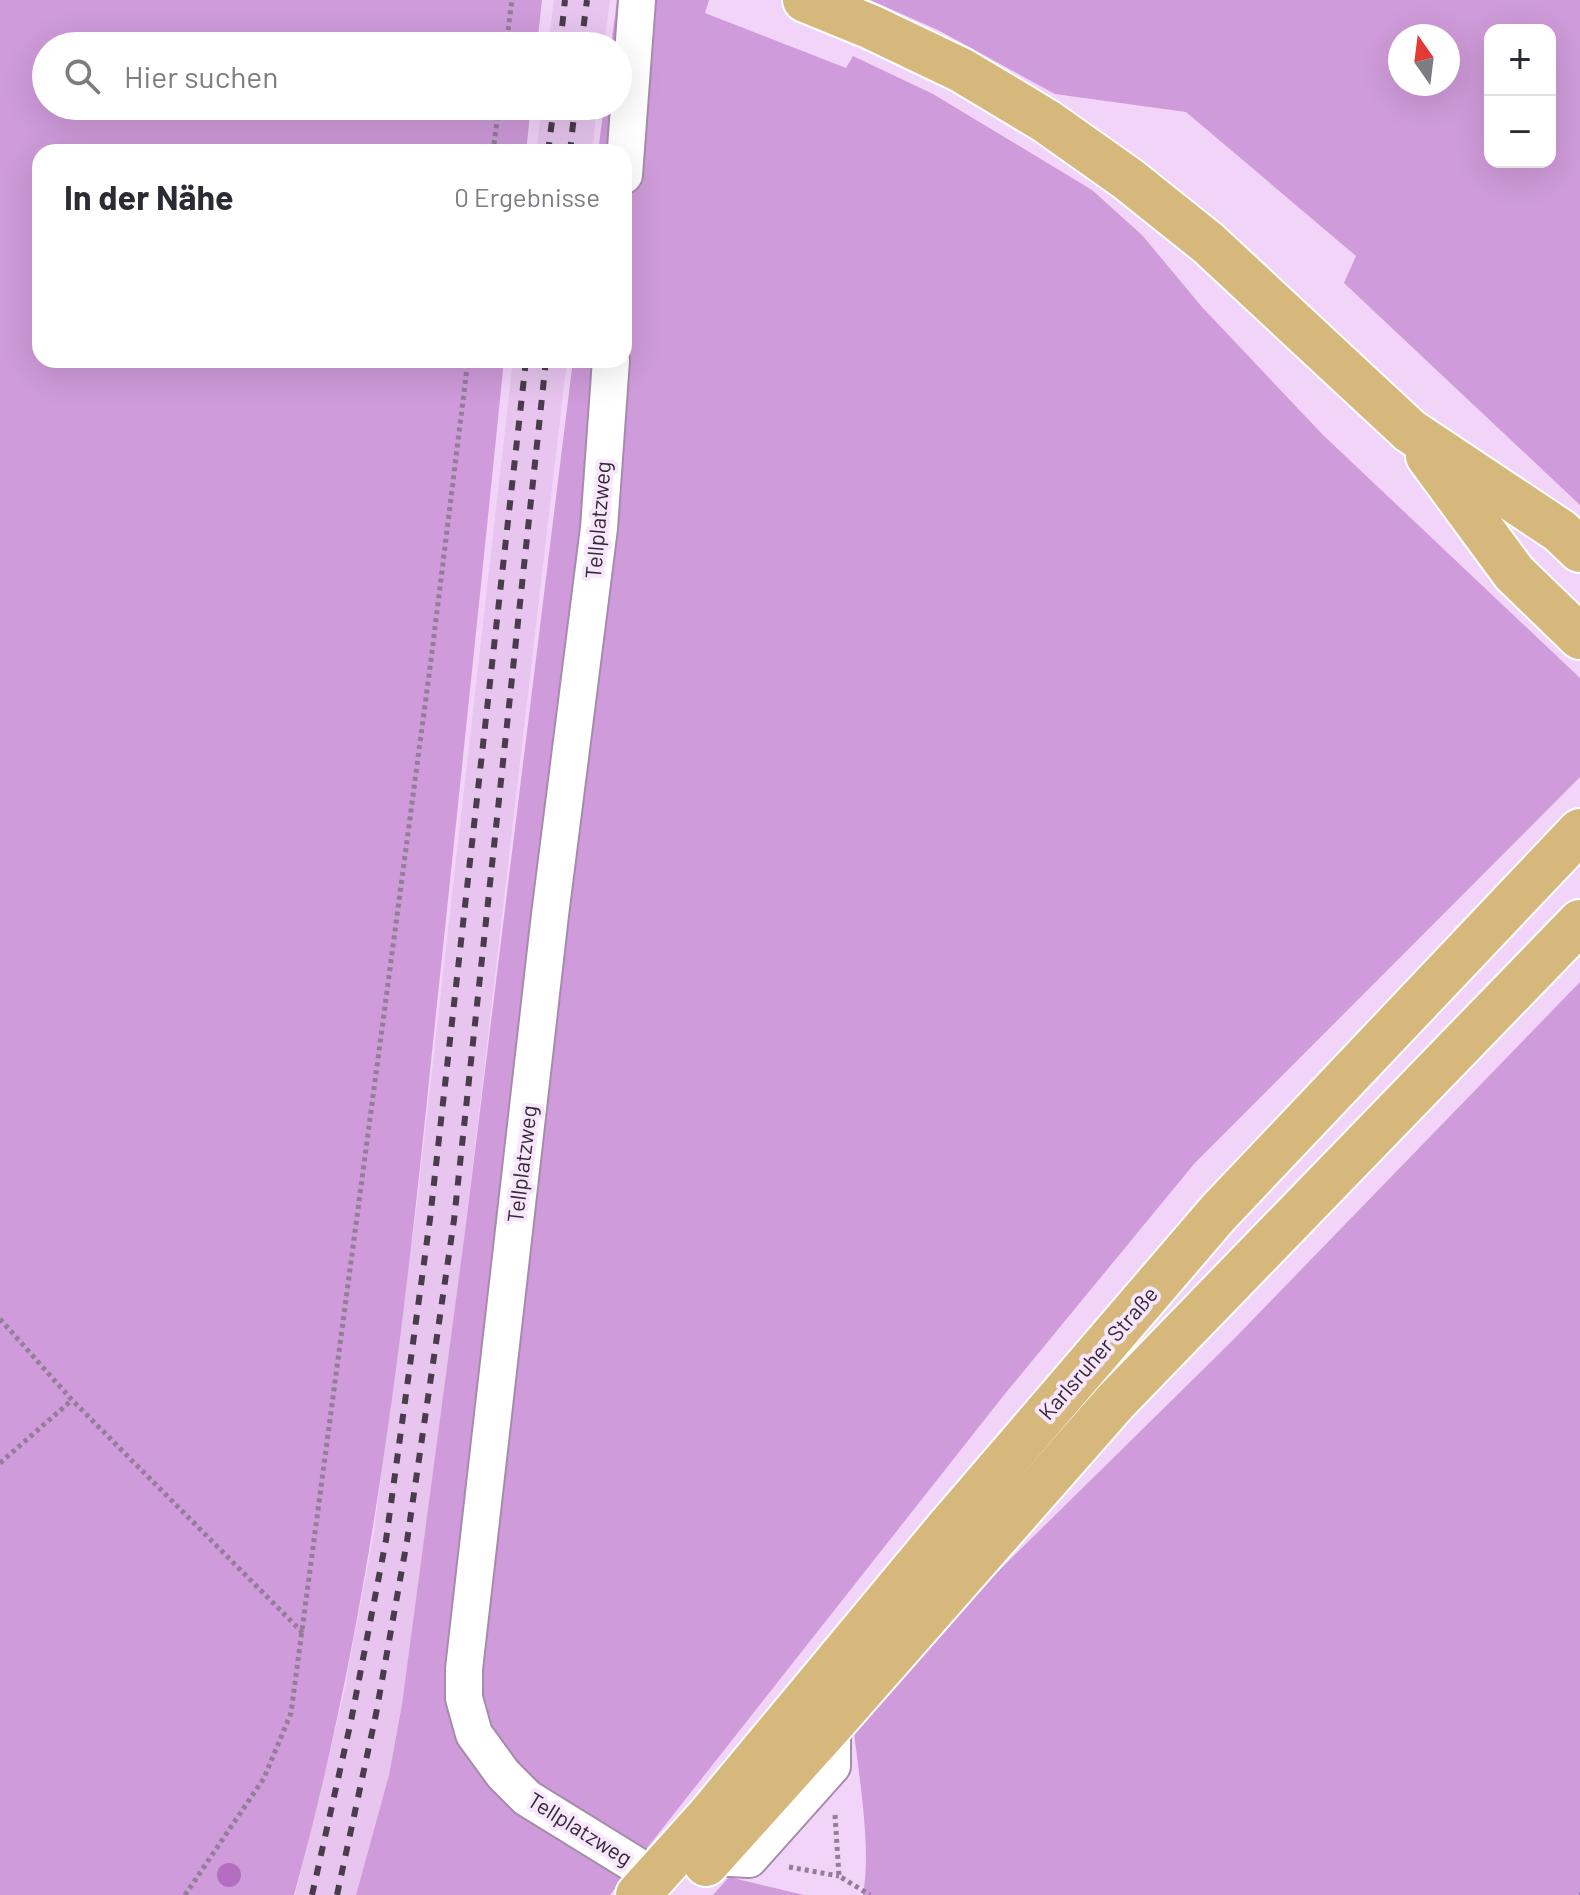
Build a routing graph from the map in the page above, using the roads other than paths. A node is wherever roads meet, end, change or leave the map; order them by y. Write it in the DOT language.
graph roads {
  1 [pos="637,0"];
  2 [pos="805,0"];
  3 [pos="632,67"];
  4 [pos="628,120"];
  5 [pos="626,144"];
  6 [pos="610,368"];
  7 [pos="1410,431"];
  8 [pos="1580,550"];
  9 [pos="1580,637"];
  10 [pos="1580,831"];
  11 [pos="1580,922"];
  12 [pos="657,1889"];
  1 -- 3 [label="lane"];
  2 -- 7 [label="main road"];
  4 -- 5 [label="lane"];
  6 -- 12 [label="lane, Tellplatzweg"];
  7 -- 8 [label="main road"];
  7 -- 9 [label="main road"];
  10 -- 12 [label="main road, Karlsruher Straße"];
  11 -- 12 [label="main road, Karlsruher Straße"];
}
